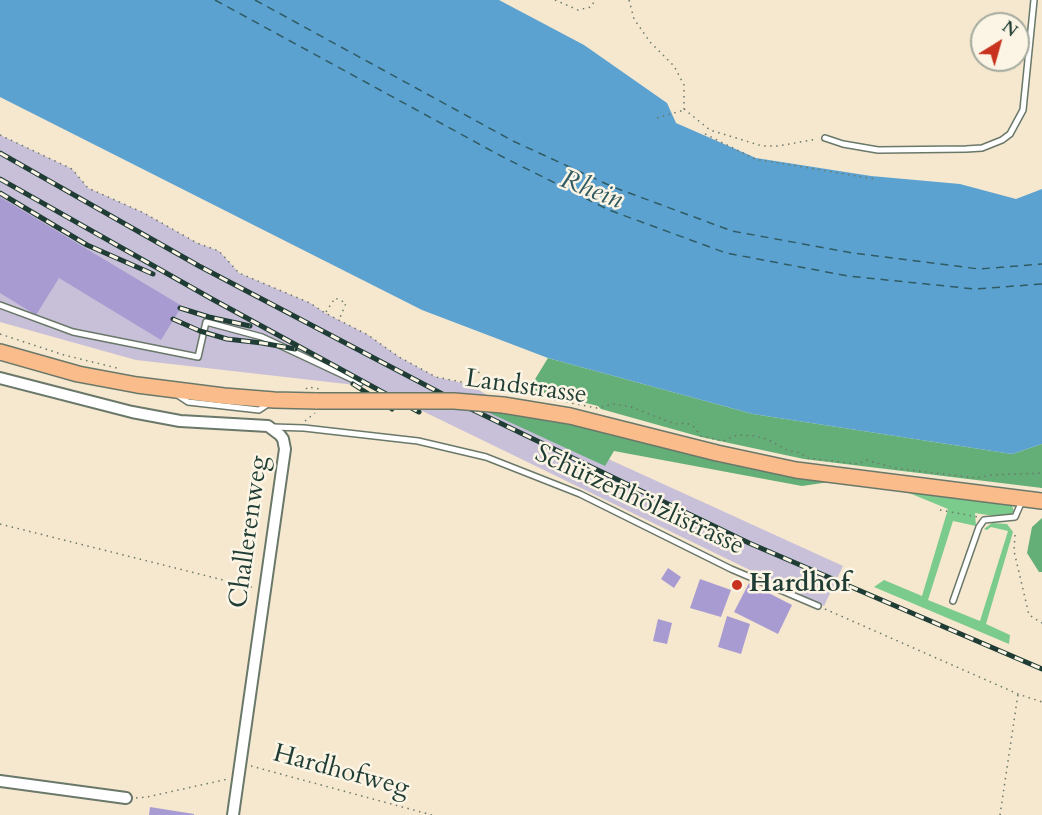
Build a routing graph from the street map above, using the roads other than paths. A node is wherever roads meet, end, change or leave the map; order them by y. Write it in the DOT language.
graph roads {
  1 [pos="1034,0"];
  2 [pos="825,138"];
  3 [pos="0,305"];
  4 [pos="0,352"];
  5 [pos="0,378"];
  6 [pos="360,383"];
  7 [pos="268,426"];
  8 [pos="1023,499"];
  9 [pos="1042,501"];
  10 [pos="953,601"];
  11 [pos="818,606"];
  12 [pos="0,781"];
  13 [pos="126,798"];
  14 [pos="233,815"];
  1 -- 2 [label="lane"];
  3 -- 6 [label="lane"];
  4 -- 8 [label="main road, Landstrasse, bridge"];
  5 -- 7 [label="street, Challerenweg"];
  7 -- 11 [label="lane, Schützenhölzlistrasse"];
  7 -- 14 [label="street, Challerenweg"];
  8 -- 9 [label="main road, Landstrasse"];
  8 -- 10 [label="lane"];
  12 -- 13 [label="street"];
}
